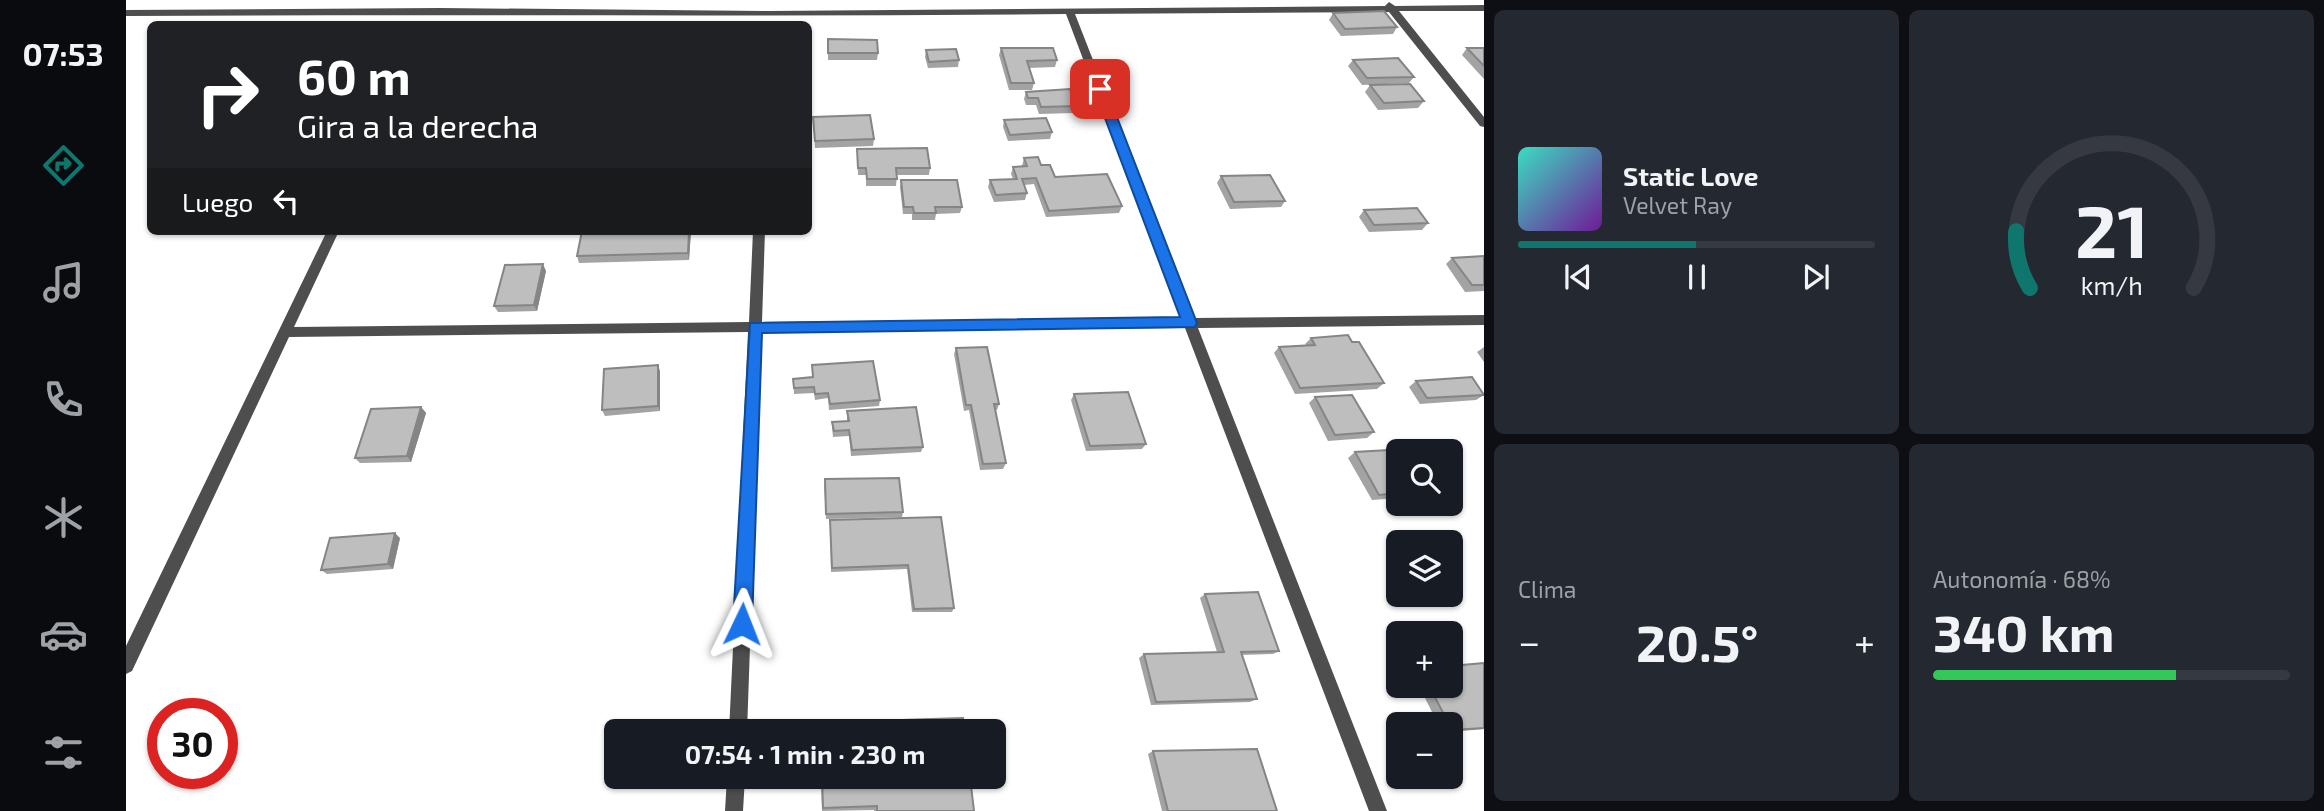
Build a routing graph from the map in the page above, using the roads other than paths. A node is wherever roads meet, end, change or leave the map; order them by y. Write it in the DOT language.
graph roads {
  1 [pos="1385,0"];
  2 [pos="1484,8"];
  3 [pos="1392,9"];
  4 [pos="440,11"];
  5 [pos="1070,12"];
  6 [pos="126,13"];
  7 [pos="768,19"];
  8 [pos="435,21"];
  9 [pos="1484,124"];
  10 [pos="331,235"];
  11 [pos="759,235"];
  12 [pos="1484,320"];
  13 [pos="1190,323"];
  14 [pos="755,327"];
  15 [pos="284,332"];
  16 [pos="126,665"];
  17 [pos="739,719"];
  18 [pos="735,789"];
  19 [pos="734,811"];
  20 [pos="1378,811"];
  1 -- 3 [label="street"];
  2 -- 3 [label="street"];
  3 -- 5 [label="street"];
  3 -- 9 [label="street"];
  4 -- 6 [label="street"];
  4 -- 7 [label="street"];
  4 -- 8 [label="street"];
  5 -- 7 [label="street"];
  5 -- 13 [label="street"];
  10 -- 15 [label="street"];
  11 -- 14 [label="street"];
  12 -- 13 [label="street"];
  13 -- 14 [label="street"];
  13 -- 20 [label="street"];
  14 -- 15 [label="street"];
  14 -- 17 [label="street"];
  15 -- 16 [label="street"];
  18 -- 19 [label="street"];
}
